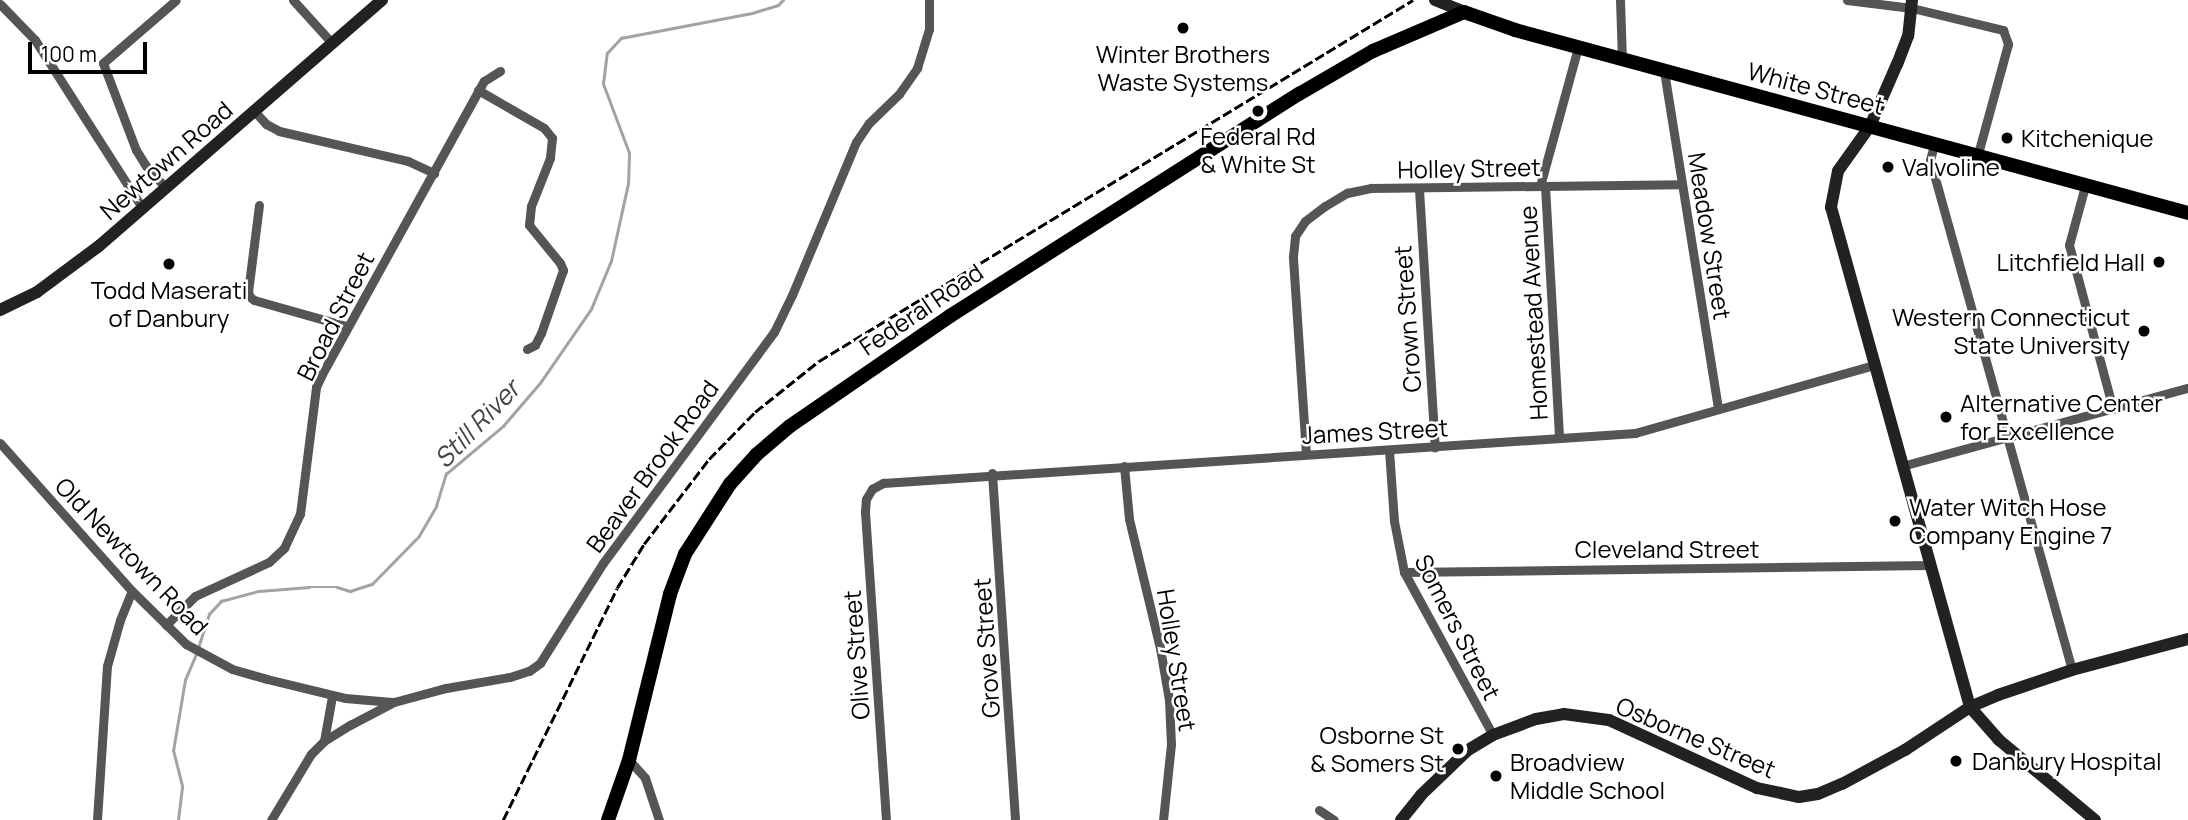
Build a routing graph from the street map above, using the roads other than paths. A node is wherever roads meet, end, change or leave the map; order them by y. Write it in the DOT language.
graph roads {
  1 [pos="176,0"];
  2 [pos="293,0"];
  3 [pos="382,0"];
  4 [pos="929,0"];
  5 [pos="1435,0"];
  6 [pos="1620,0"];
  7 [pos="1847,0"];
  8 [pos="0,4"];
  9 [pos="1912,4"];
  10 [pos="1464,12"];
  11 [pos="332,43"];
  12 [pos="1578,47"];
  13 [pos="1622,59"];
  14 [pos="500,71"];
  15 [pos="1664,71"];
  16 [pos="478,90"];
  17 [pos="254,111"];
  18 [pos="1870,126"];
  19 [pos="1934,145"];
  20 [pos="1977,156"];
  21 [pos="434,173"];
  22 [pos="1681,184"];
  23 [pos="1543,186"];
  24 [pos="2085,186"];
  25 [pos="165,187"];
  26 [pos="1419,189"];
  27 [pos="259,205"];
  28 [pos="142,207"];
  29 [pos="2188,213"];
  30 [pos="0,310"];
  31 [pos="346,326"];
  32 [pos="527,349"];
  33 [pos="1874,365"];
  34 [pos="2188,388"];
  35 [pos="1718,407"];
  36 [pos="2113,409"];
  37 [pos="2008,437"];
  38 [pos="1559,438"];
  39 [pos="0,443"];
  40 [pos="1434,448"];
  41 [pos="1389,450"];
  42 [pos="1306,454"];
  43 [pos="1124,466"];
  44 [pos="1902,466"];
  45 [pos="992,473"];
  46 [pos="872,489"];
  47 [pos="1930,565"];
  48 [pos="1404,572"];
  49 [pos="132,590"];
  50 [pos="166,625"];
  51 [pos="2186,642"];
  52 [pos="2072,670"];
  53 [pos="332,696"];
  54 [pos="394,702"];
  55 [pos="1970,707"];
  56 [pos="1493,735"];
  57 [pos="324,741"];
  58 [pos="629,760"];
  59 [pos="1319,810"];
  60 [pos="97,820"];
  61 [pos="271,820"];
  62 [pos="608,820"];
  63 [pos="659,820"];
  64 [pos="886,820"];
  65 [pos="1015,820"];
  66 [pos="1163,820"];
  67 [pos="1334,820"];
  68 [pos="1401,820"];
  69 [pos="2095,820"];
  1 -- 25 [label="street"];
  2 -- 11 [label="street"];
  3 -- 11 [label="main road, Newtown Road"];
  4 -- 54 [label="street, Beaver Brook Road"];
  5 -- 10 [label="main road, White Street"];
  6 -- 13 [label="street"];
  7 -- 9 [label="street"];
  8 -- 28 [label="street"];
  9 -- 18 [label="main road"];
  9 -- 20 [label="street"];
  10 -- 12 [label="main road, White Street"];
  10 -- 58 [label="main road, Federal Road"];
  11 -- 17 [label="main road, Newtown Road"];
  12 -- 13 [label="main road, White Street"];
  12 -- 23 [label="street, Homestead Avenue"];
  13 -- 15 [label="main road, White Street"];
  14 -- 16 [label="street, Broad Street"];
  15 -- 18 [label="main road, White Street"];
  15 -- 22 [label="street, Meadow Street"];
  16 -- 21 [label="street, Broad Street"];
  16 -- 32 [label="street"];
  17 -- 21 [label="street"];
  17 -- 25 [label="main road, Newtown Road"];
  18 -- 19 [label="main road, White Street"];
  18 -- 33 [label="main road"];
  19 -- 20 [label="main road, White Street"];
  19 -- 37 [label="street"];
  20 -- 24 [label="main road, White Street"];
  21 -- 31 [label="street, Broad Street"];
  22 -- 23 [label="street, Holley Street"];
  22 -- 35 [label="street, Meadow Street"];
  23 -- 26 [label="street, Holley Street"];
  23 -- 38 [label="street, Homestead Avenue"];
  24 -- 29 [label="main road, White Street"];
  24 -- 36 [label="street"];
  25 -- 28 [label="main road, Newtown Road"];
  26 -- 40 [label="street, Crown Street"];
  26 -- 42 [label="street, Holley Street"];
  27 -- 31 [label="street"];
  28 -- 30 [label="main road, Newtown Road"];
  31 -- 50 [label="street, Broad Street"];
  33 -- 35 [label="street, James Street"];
  33 -- 44 [label="main road"];
  34 -- 36 [label="street"];
  35 -- 38 [label="street, James Street"];
  36 -- 37 [label="street"];
  37 -- 44 [label="street"];
  37 -- 52 [label="street"];
  38 -- 40 [label="street, James Street"];
  39 -- 49 [label="street, Old Newtown Road"];
  40 -- 41 [label="street, James Street"];
  41 -- 42 [label="street, James Street"];
  41 -- 48 [label="street, Somers Street"];
  42 -- 43 [label="street, James Street"];
  43 -- 45 [label="street, James Street"];
  43 -- 66 [label="street, Holley Street"];
  44 -- 47 [label="main road"];
  45 -- 46 [label="street, James Street"];
  45 -- 65 [label="street, Grove Street"];
  46 -- 64 [label="street, Olive Street"];
  47 -- 48 [label="street, Cleveland Street"];
  47 -- 55 [label="main road"];
  48 -- 56 [label="street, Somers Street"];
  49 -- 50 [label="street, Old Newtown Road"];
  49 -- 60 [label="street"];
  50 -- 53 [label="street, Old Newtown Road"];
  51 -- 52 [label="main road, Osborne Street"];
  52 -- 55 [label="main road, Osborne Street"];
  53 -- 54 [label="street, Old Newtown Road"];
  53 -- 57 [label="street"];
  54 -- 57 [label="street, Beaver Brook Road"];
  55 -- 56 [label="main road, Osborne Street"];
  55 -- 69 [label="main road"];
  56 -- 68 [label="main road, Osborne Street"];
  57 -- 61 [label="street, Beaver Brook Road"];
  58 -- 62 [label="main road, Federal Road"];
  58 -- 63 [label="street"];
  59 -- 67 [label="street"];
}
